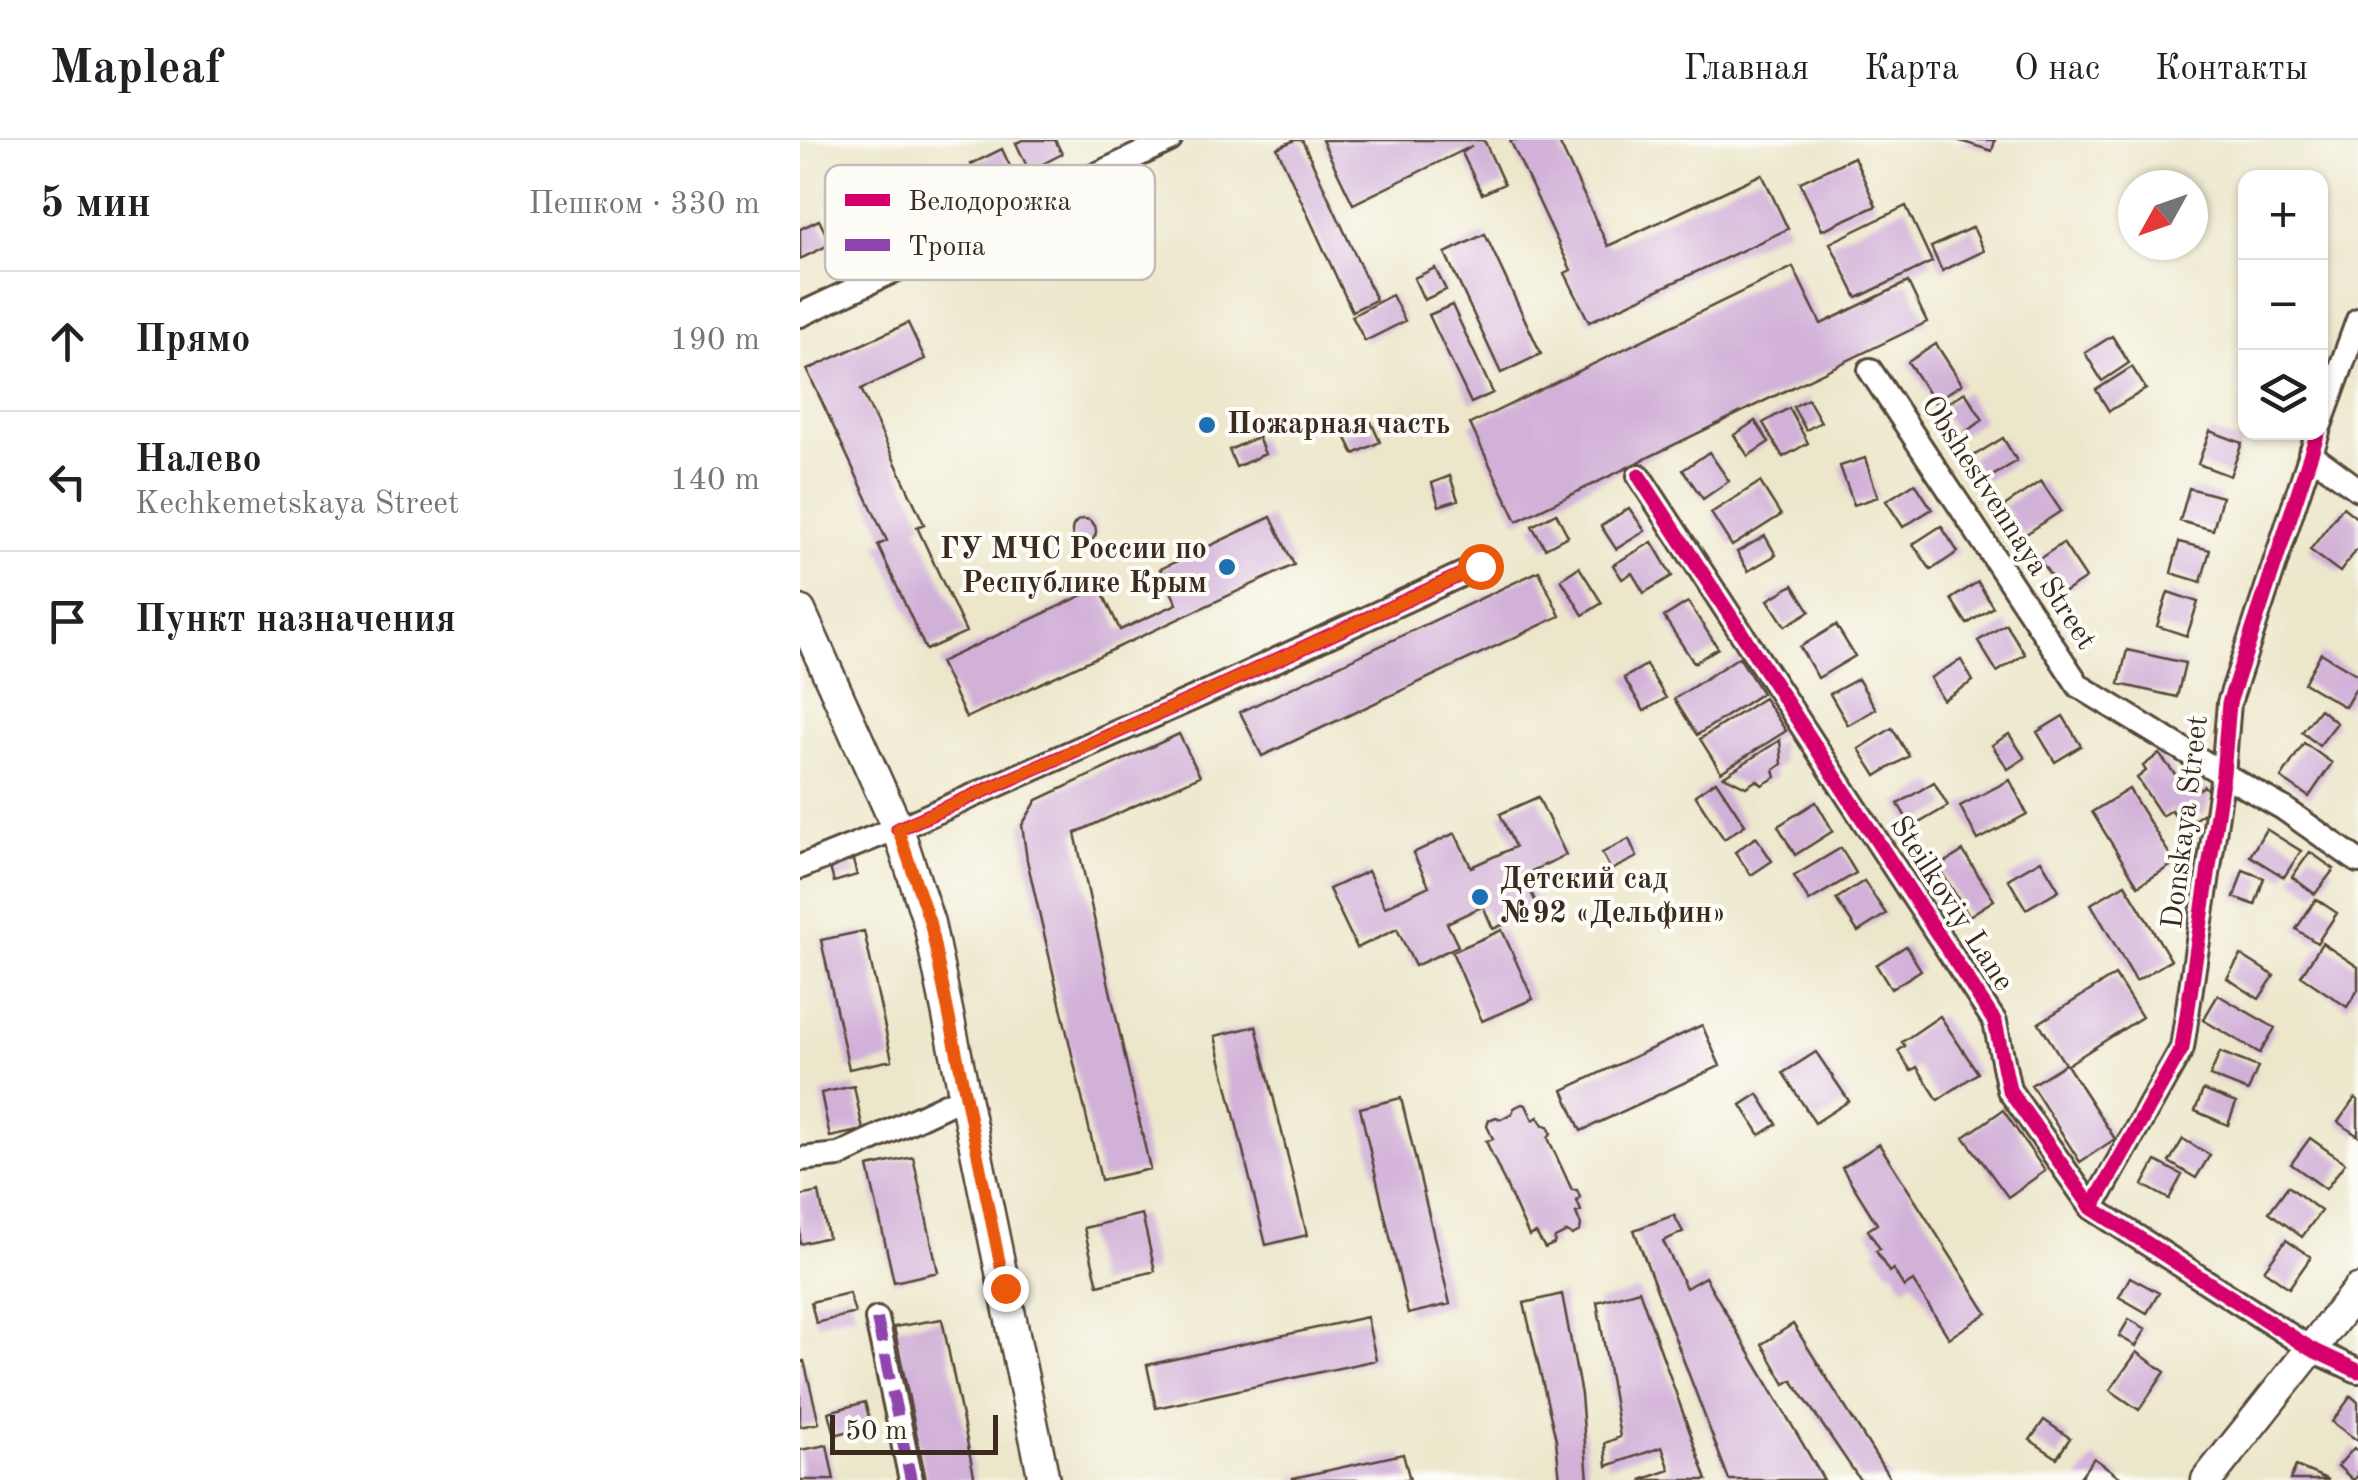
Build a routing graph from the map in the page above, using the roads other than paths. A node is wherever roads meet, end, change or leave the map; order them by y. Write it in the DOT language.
graph roads {
  1 [pos="1170,140"];
  2 [pos="1117,165"];
  3 [pos="872,280"];
  4 [pos="800,314"];
  5 [pos="2358,320"];
  6 [pos="1870,370"];
  7 [pos="2328,403"];
  8 [pos="2314,443"];
  9 [pos="1640,476"];
  10 [pos="2358,489"];
  11 [pos="1480,566"];
  12 [pos="800,611"];
  13 [pos="2223,774"];
  14 [pos="898,829"];
  15 [pos="2358,861"];
  16 [pos="800,867"];
  17 [pos="966,1096"];
  18 [pos="800,1159"];
  19 [pos="2092,1208"];
  20 [pos="2358,1290"];
  21 [pos="877,1319"];
  22 [pos="2311,1350"];
  23 [pos="2358,1371"];
  24 [pos="911,1480"];
  25 [pos="1044,1480"];
  26 [pos="2206,1480"];
  1 -- 2 [label="street"];
  3 -- 4 [label="street"];
  5 -- 7 [label="street"];
  6 -- 13 [label="street, Obshestvennaya Street"];
  8 -- 10 [label="street"];
  8 -- 13 [label="street, Donskaya Street"];
  9 -- 19 [label="street, Steilkoviy Lane"];
  11 -- 14 [label="street"];
  12 -- 14 [label="main road"];
  13 -- 15 [label="street, Obshestvennaya Street"];
  13 -- 19 [label="street, Donskaya Street"];
  14 -- 16 [label="street"];
  14 -- 17 [label="main road"];
  17 -- 18 [label="street"];
  17 -- 25 [label="main road"];
  19 -- 22 [label="street, Steilkoviy Lane"];
  20 -- 22 [label="main road"];
  21 -- 24 [label="street"];
  22 -- 23 [label="street, Steilkoviy Lane"];
  22 -- 26 [label="main road"];
}
